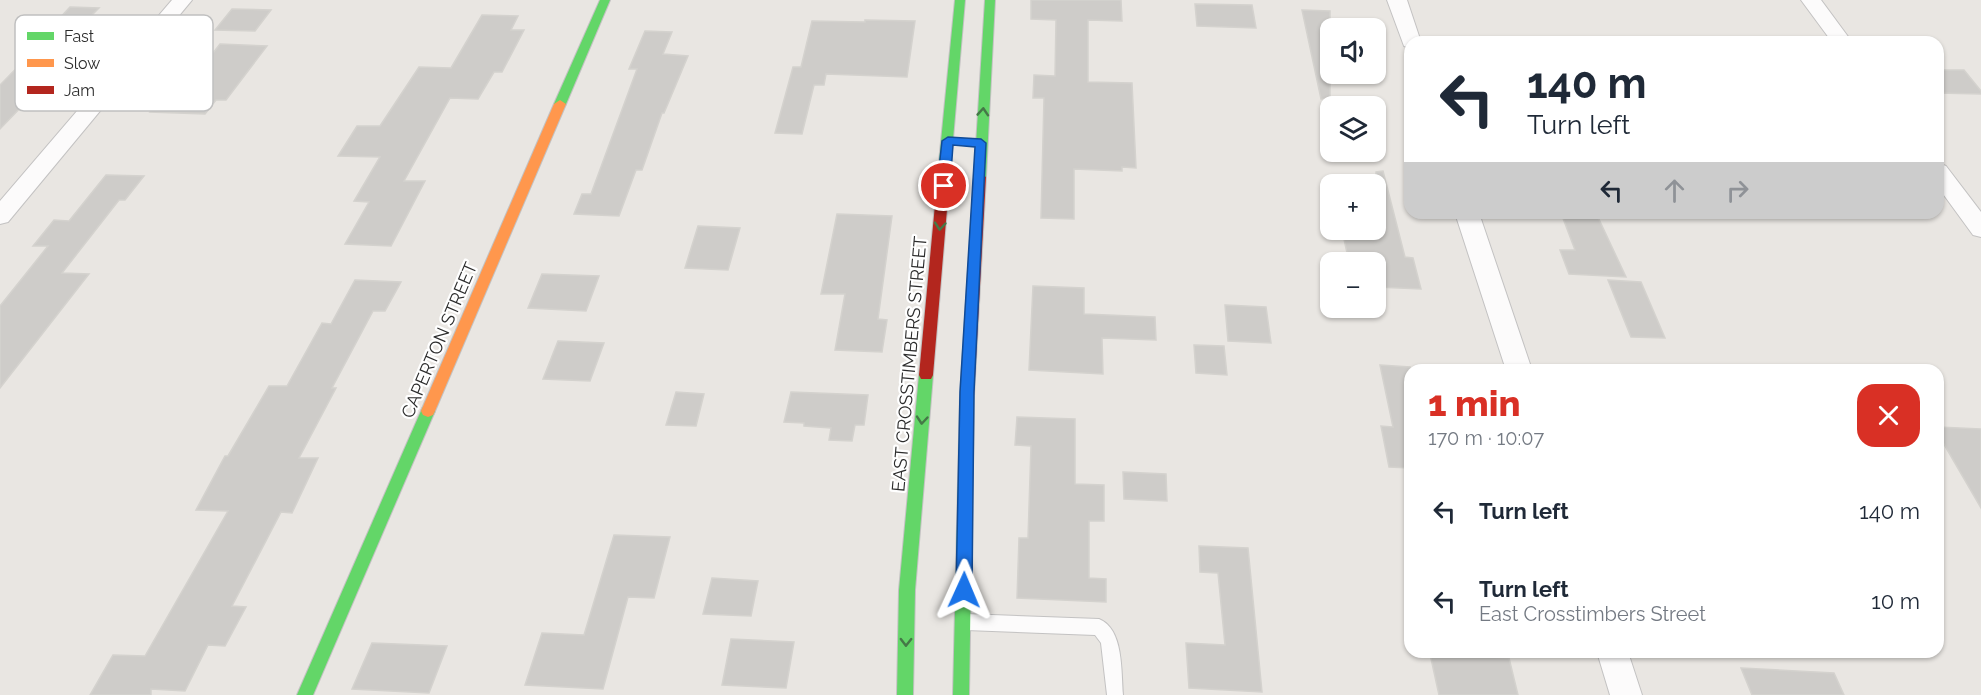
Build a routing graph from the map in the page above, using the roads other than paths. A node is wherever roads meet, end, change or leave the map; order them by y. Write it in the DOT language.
graph roads {
  1 [pos="182,0"];
  2 [pos="605,0"];
  3 [pos="960,0"];
  4 [pos="990,0"];
  5 [pos="1397,0"];
  6 [pos="1811,0"];
  7 [pos="169,15"];
  8 [pos="1409,36"];
  9 [pos="1838,36"];
  10 [pos="88,111"];
  11 [pos="964,142"];
  12 [pos="1944,179"];
  13 [pos="0,216"];
  14 [pos="1469,219"];
  15 [pos="1981,229"];
  16 [pos="1517,364"];
  17 [pos="963,622"];
  18 [pos="1614,658"];
  19 [pos="305,695"];
  20 [pos="905,695"];
  21 [pos="961,695"];
  22 [pos="1115,695"];
  23 [pos="1626,695"];
  1 -- 7 [label="street"];
  2 -- 19 [label="main road, CAPERTON STREET"];
  3 -- 11 [label="main road, EAST CROSSTIMBERS STREET"];
  11 -- 4 [label="main road, EAST CROSSTIMBERS STREET, one-way"];
  5 -- 8 [label="street"];
  6 -- 9 [label="street"];
  10 -- 13 [label="street"];
  11 -- 17 [label="main road, EAST CROSSTIMBERS STREET"];
  11 -- 20 [label="main road, EAST CROSSTIMBERS STREET, one-way"];
  12 -- 15 [label="street"];
  14 -- 16 [label="street"];
  17 -- 21 [label="main road, EAST CROSSTIMBERS STREET"];
  17 -- 22 [label="lane"];
  18 -- 23 [label="street"];
}
